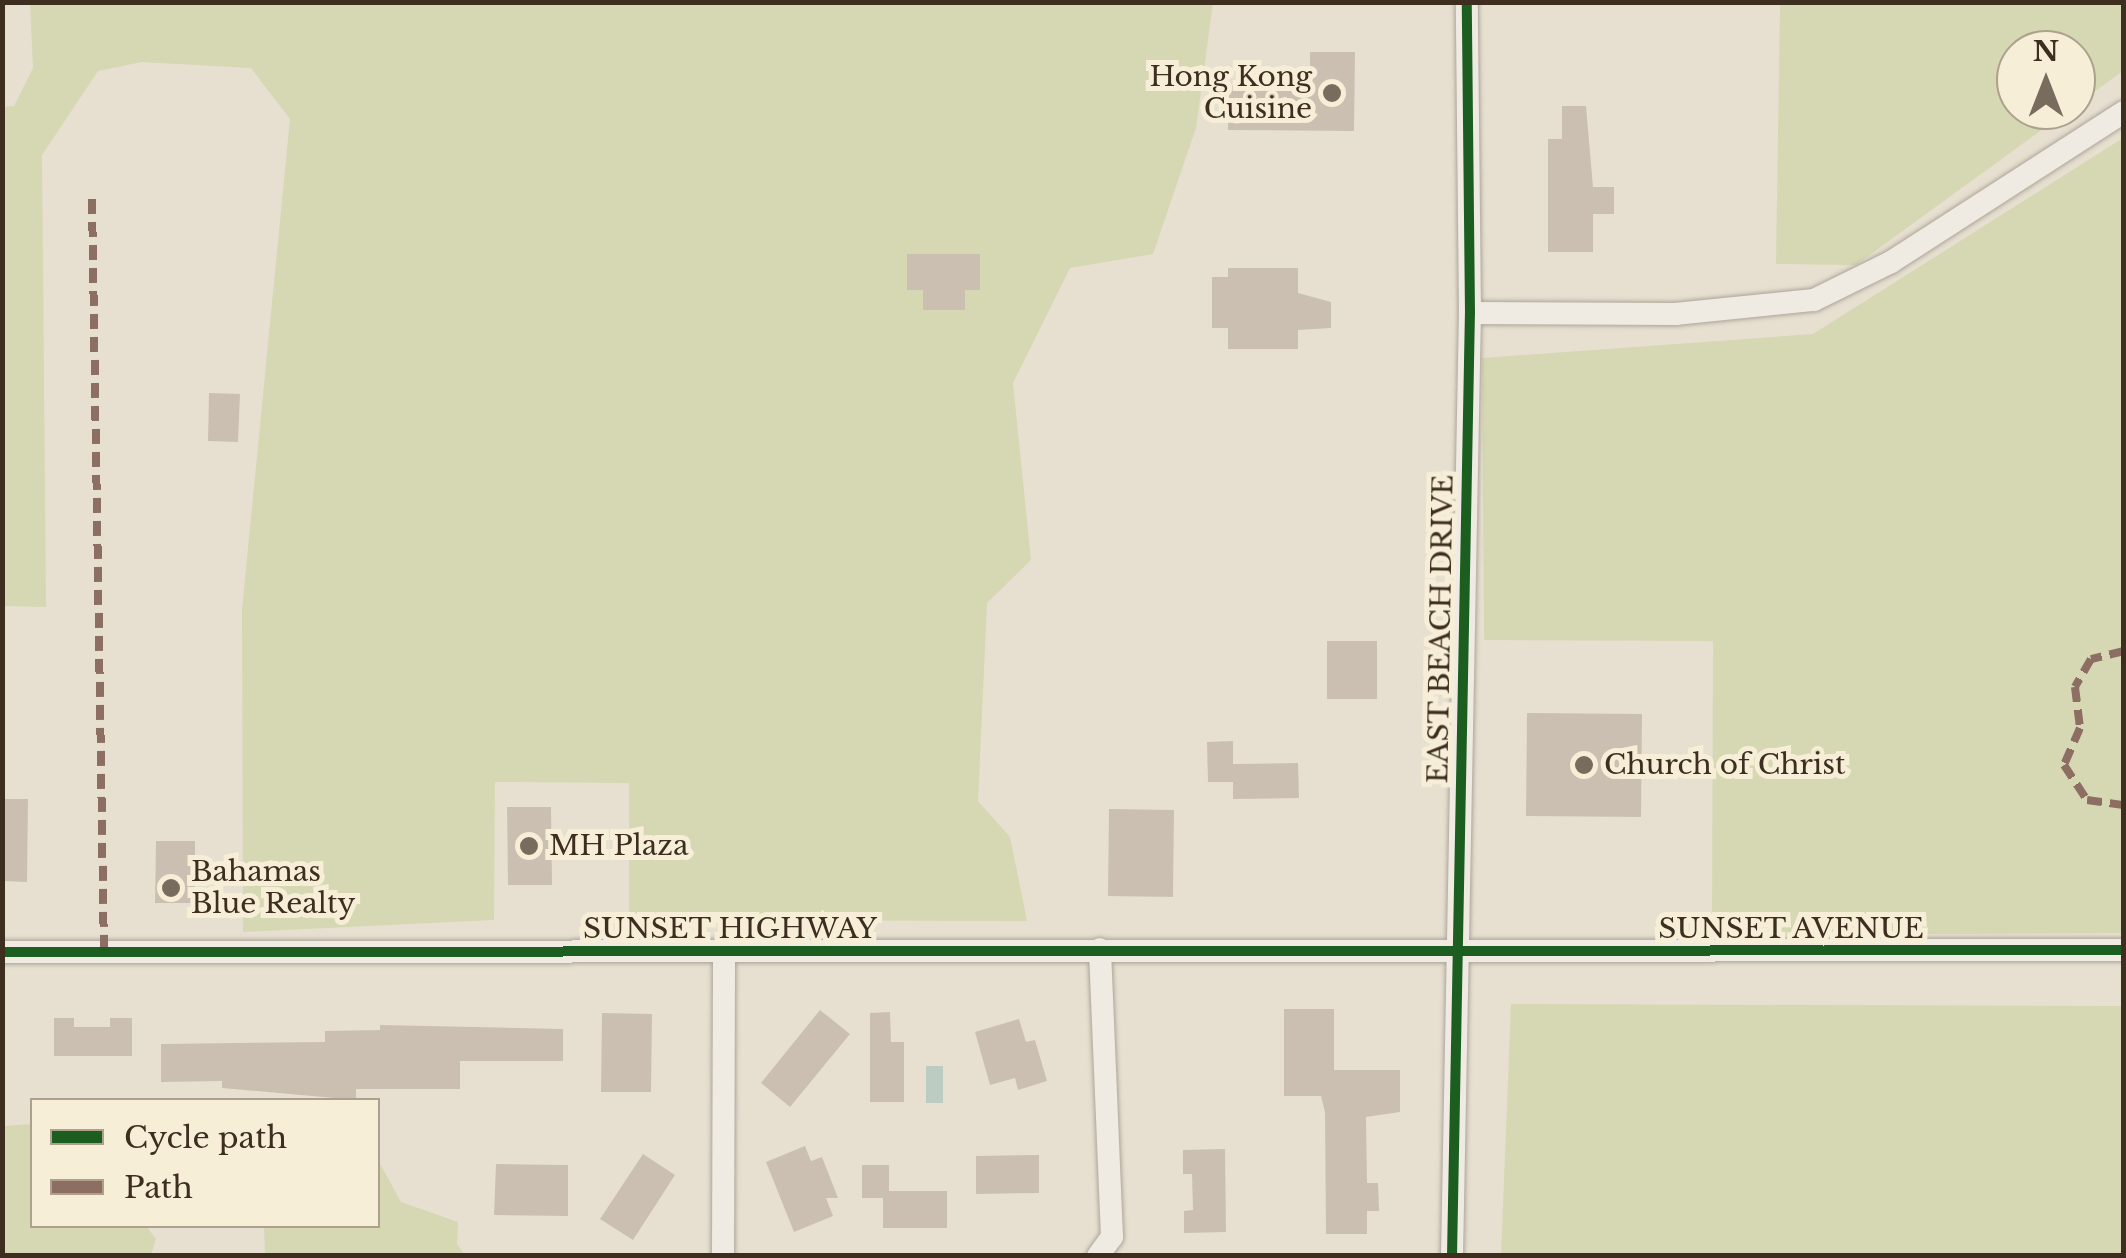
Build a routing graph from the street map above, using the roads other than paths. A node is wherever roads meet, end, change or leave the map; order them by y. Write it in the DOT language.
graph roads {
  1 [pos="1467,2"];
  2 [pos="2124,112"];
  3 [pos="1470,313"];
  4 [pos="1100,949"];
  5 [pos="2124,950"];
  6 [pos="2,952"];
  7 [pos="724,953"];
  8 [pos="1458,953"];
  9 [pos="723,1256"];
  10 [pos="1098,1256"];
  11 [pos="1452,1256"];
  1 -- 3 [label="street, EAST BEACH DRIVE"];
  2 -- 3 [label="street"];
  3 -- 8 [label="street, EAST BEACH DRIVE"];
  4 -- 7 [label="street, SUNSET HIGHWAY"];
  4 -- 8 [label="street, SUNSET HIGHWAY"];
  4 -- 10 [label="street"];
  5 -- 8 [label="street, SUNSET AVENUE"];
  6 -- 7 [label="street, SUNSET HIGHWAY"];
  7 -- 9 [label="street"];
  8 -- 11 [label="street, EAST BEACH DRIVE"];
}
